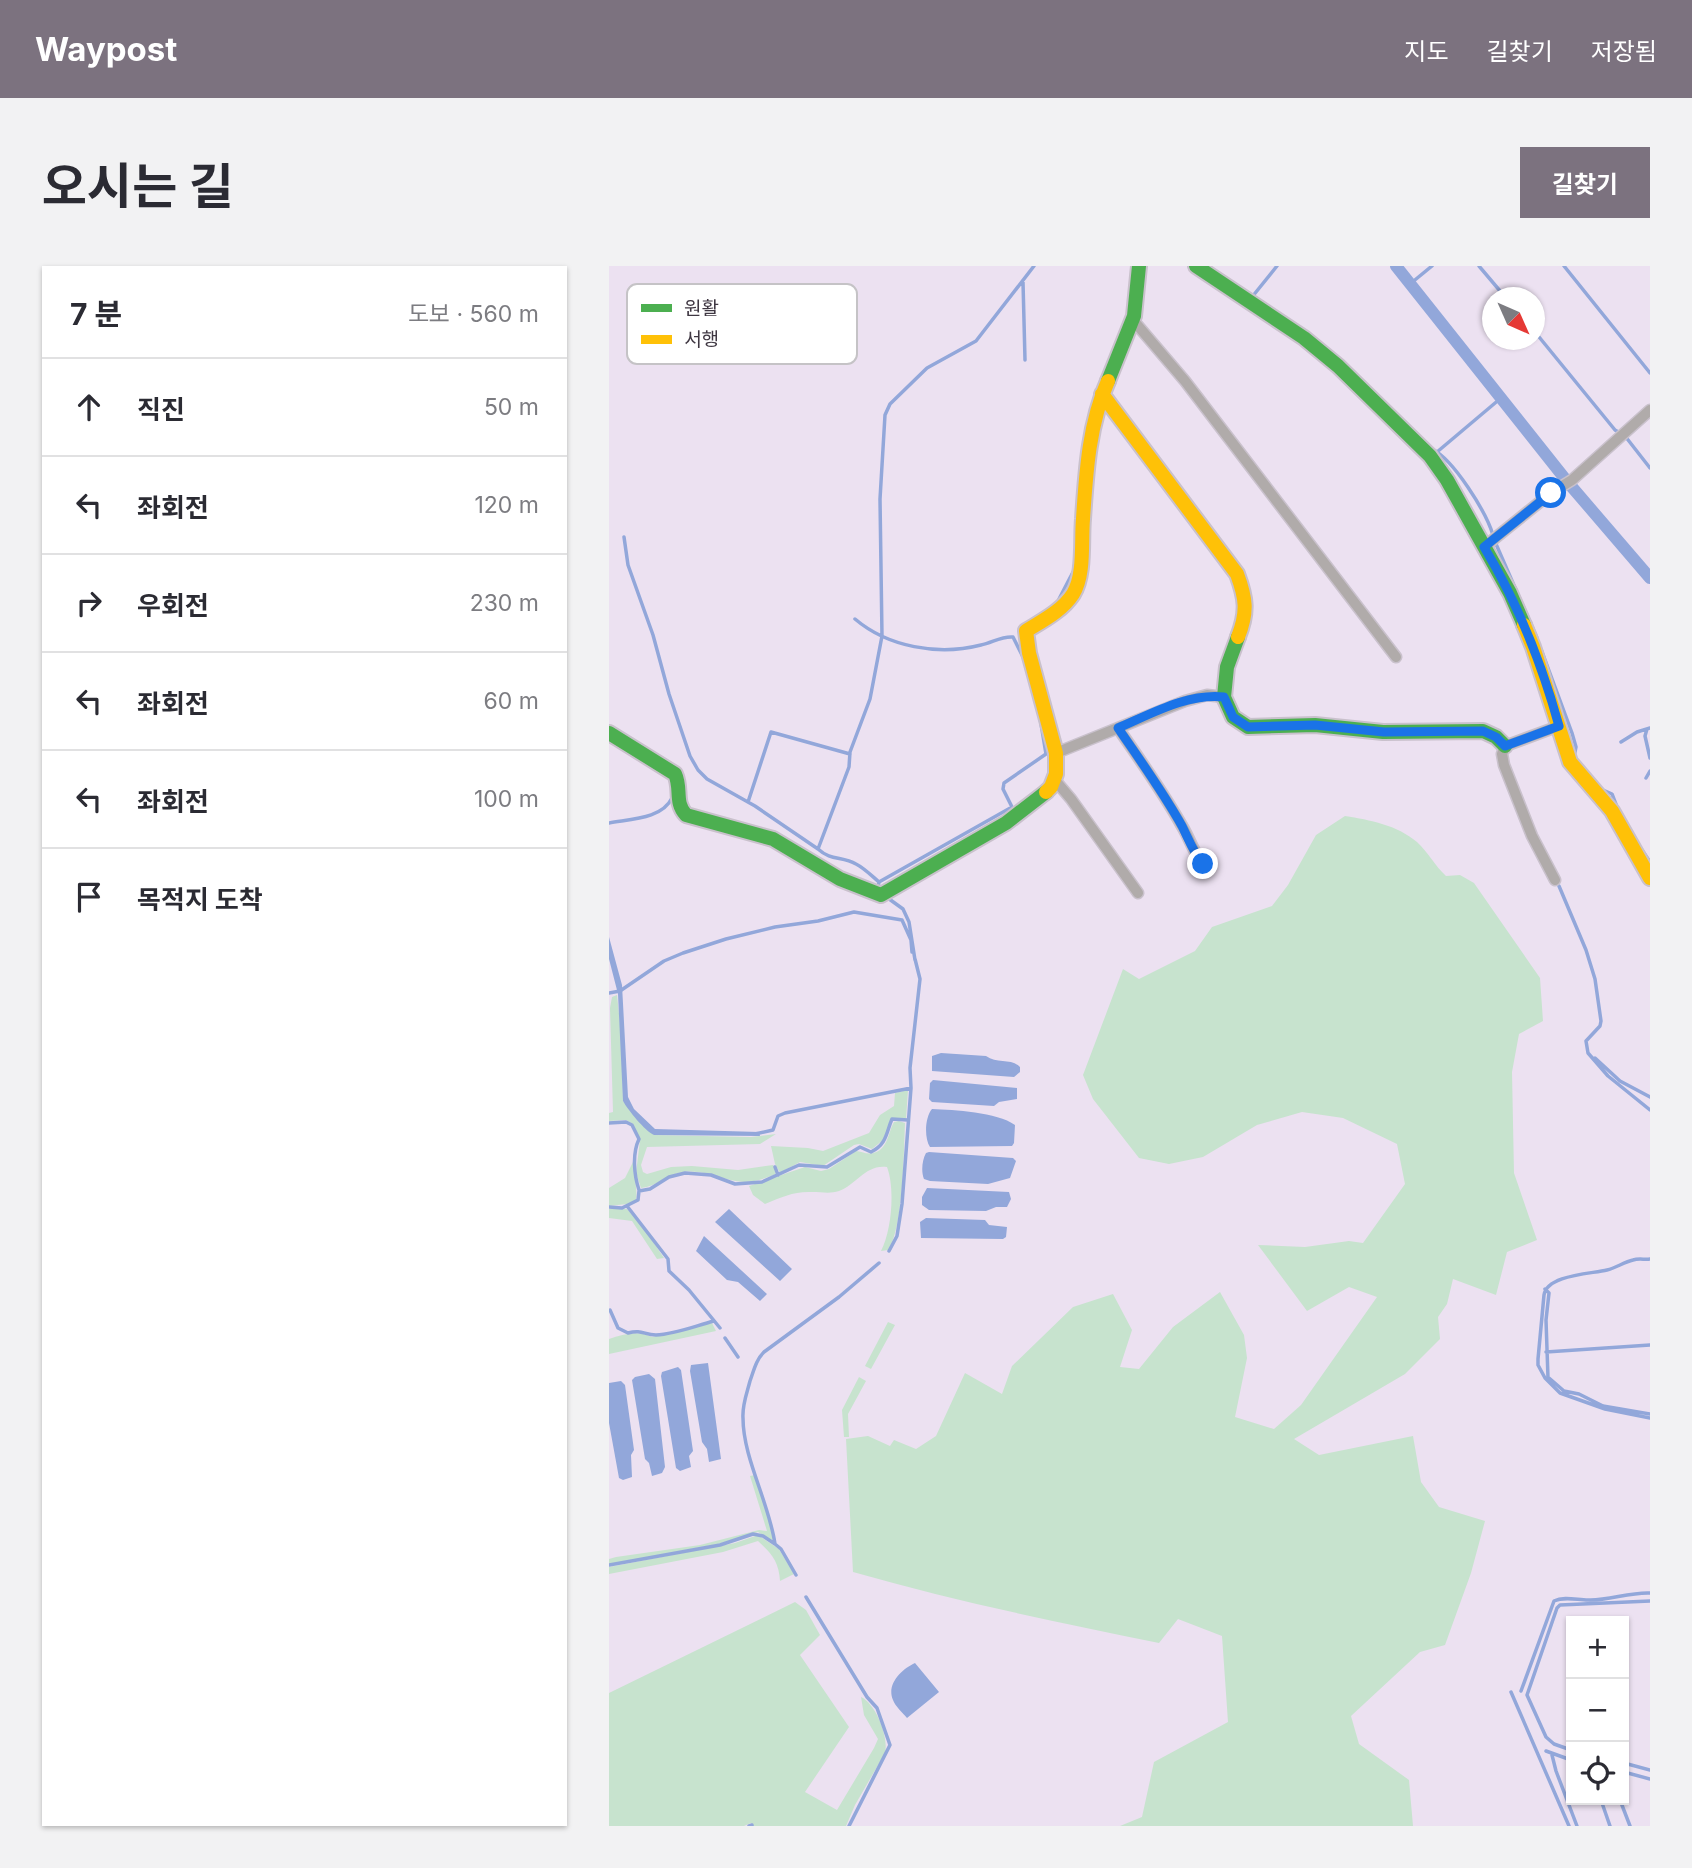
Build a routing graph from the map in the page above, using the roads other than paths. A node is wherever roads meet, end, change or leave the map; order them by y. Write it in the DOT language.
graph roads {
  1 [pos="1139,266"];
  2 [pos="1196,266"];
  3 [pos="1133,320"];
  4 [pos="1102,394"];
  5 [pos="1650,410"];
  6 [pos="1484,547"];
  7 [pos="1396,657"];
  8 [pos="1224,697"];
  9 [pos="1559,726"];
  10 [pos="1118,728"];
  11 [pos="609,733"];
  12 [pos="1505,746"];
  13 [pos="1056,753"];
  14 [pos="1054,779"];
  15 [pos="1203,864"];
  16 [pos="1650,878"];
  17 [pos="1555,880"];
  18 [pos="1138,893"];
  1 -- 3 [label="street"];
  2 -- 6 [label="street"];
  3 -- 4 [label="street"];
  3 -- 7 [label="street"];
  4 -- 8 [label="street"];
  4 -- 13 [label="street"];
  5 -- 6 [label="street"];
  6 -- 9 [label="street"];
  8 -- 10 [label="street"];
  8 -- 12 [label="street"];
  9 -- 12 [label="street"];
  9 -- 16 [label="street"];
  10 -- 13 [label="street"];
  10 -- 15 [label="street"];
  11 -- 14 [label="street"];
  12 -- 17 [label="street"];
  13 -- 14 [label="street"];
  14 -- 18 [label="street"];
}
